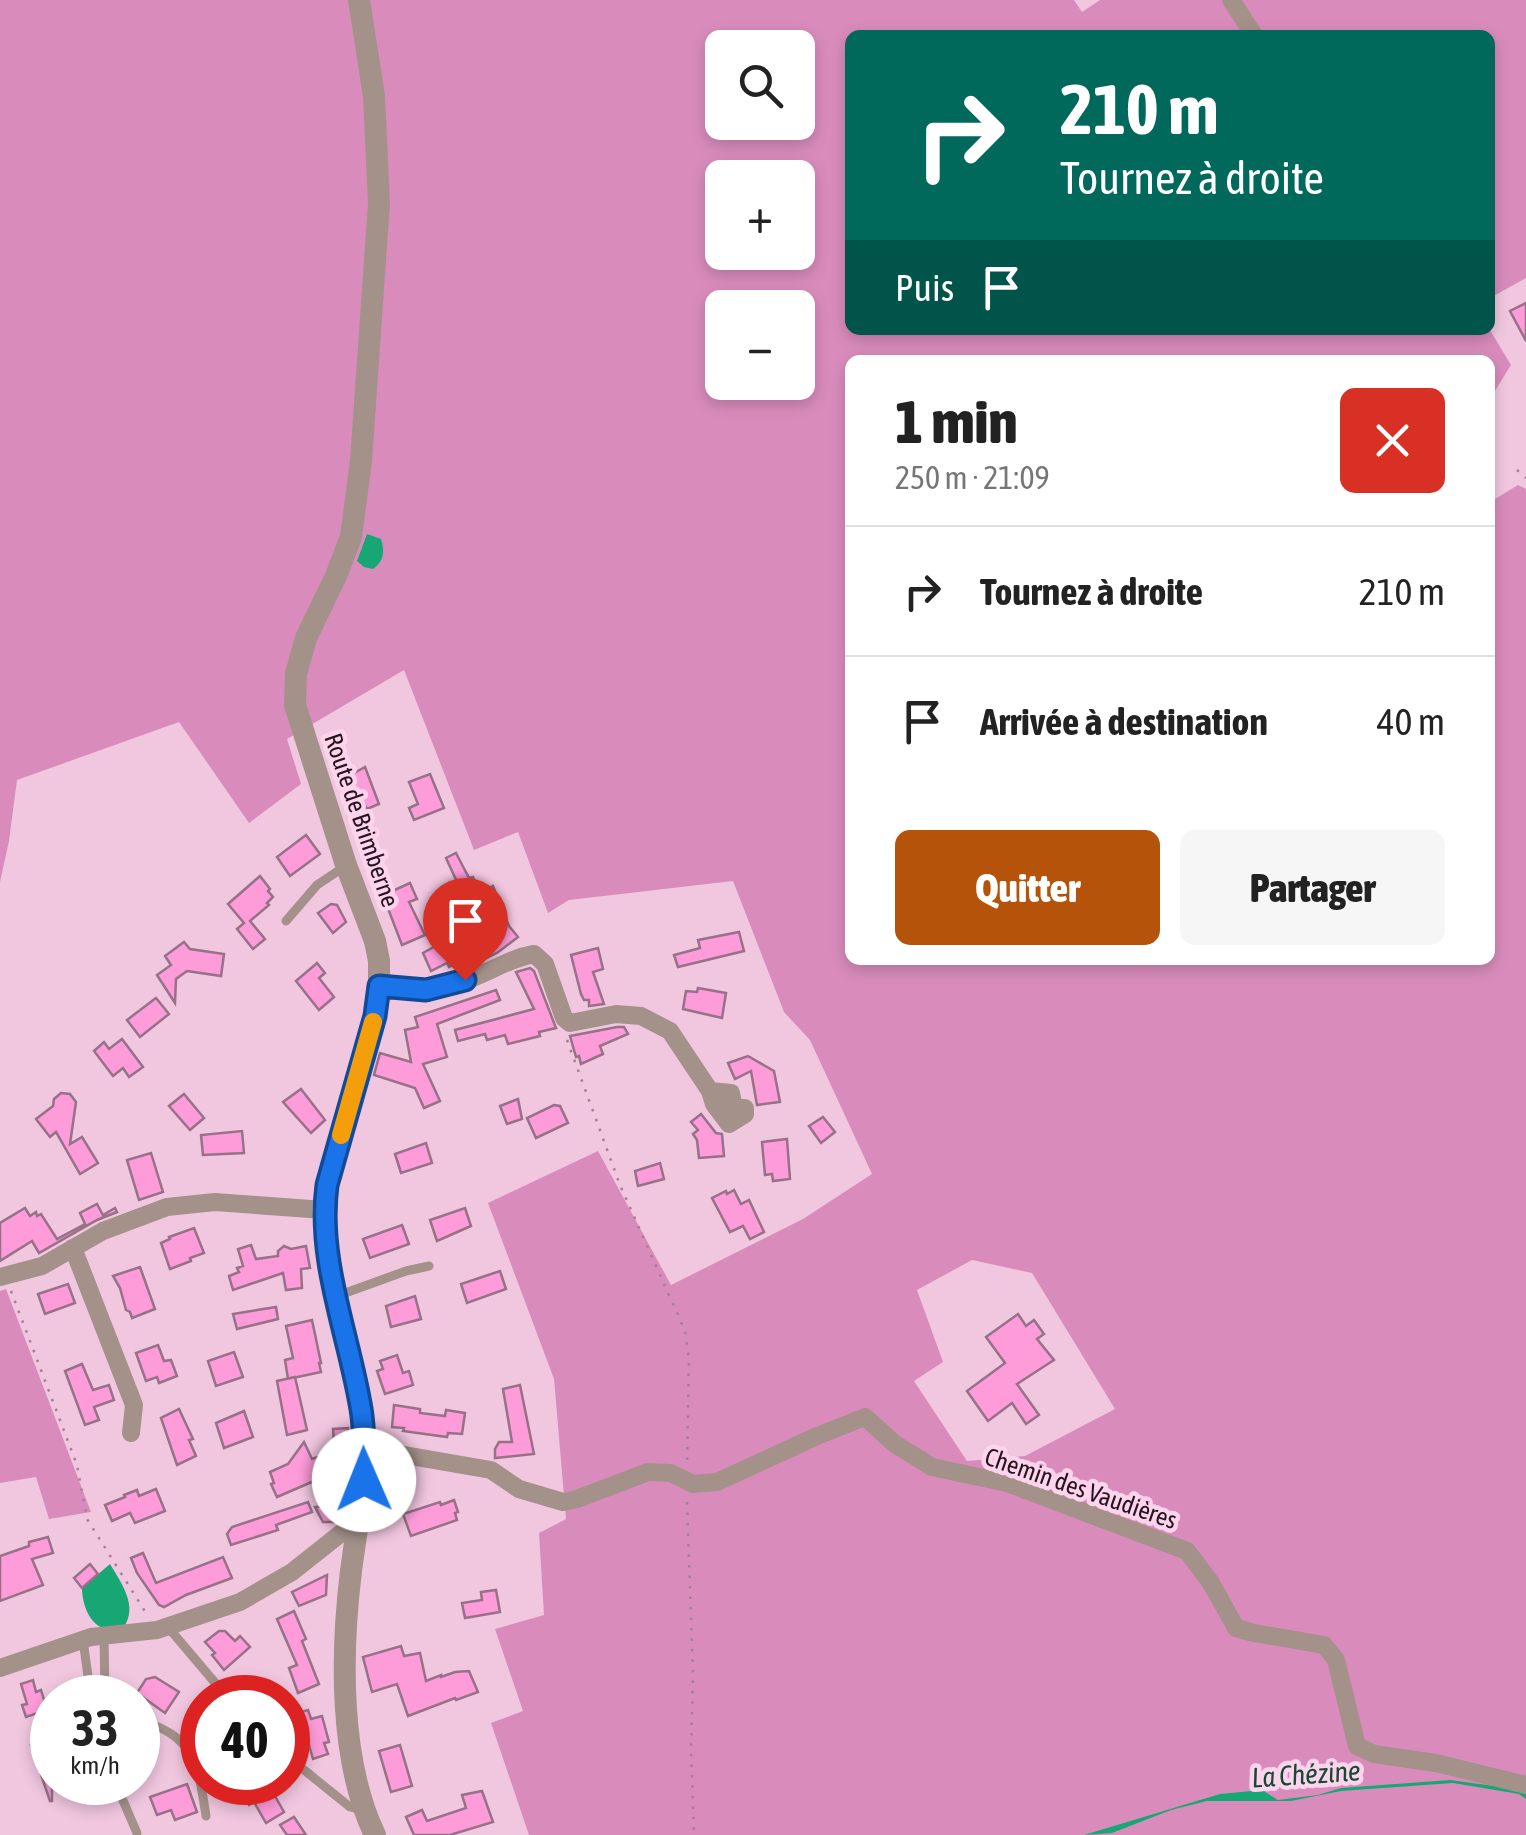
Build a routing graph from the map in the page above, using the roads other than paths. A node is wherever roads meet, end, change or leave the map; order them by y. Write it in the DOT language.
graph roads {
  1 [pos="359,0"];
  2 [pos="1230,0"];
  3 [pos="1251,30"];
  4 [pos="346,865"];
  5 [pos="286,921"];
  6 [pos="379,986"];
  7 [pos="710,1091"];
  8 [pos="324,1210"];
  9 [pos="73,1248"];
  10 [pos="429,1266"];
  11 [pos="2,1276"];
  12 [pos="337,1296"];
  13 [pos="130,1434"];
  14 [pos="364,1448"];
  15 [pos="357,1528"];
  16 [pos="162,1628"];
  17 [pos="104,1635"];
  18 [pos="82,1640"];
  19 [pos="0,1668"];
  20 [pos="87,1675"];
  21 [pos="105,1675"];
  22 [pos="206,1675"];
  23 [pos="160,1728"];
  24 [pos="310,1775"];
  25 [pos="1526,1785"];
  26 [pos="125,1805"];
  27 [pos="364,1810"];
  28 [pos="206,1816"];
  29 [pos="137,1833"];
  30 [pos="375,1835"];
  1 -- 4 [label="street, Route de Brimberne"];
  2 -- 3 [label="street"];
  4 -- 5 [label="lane"];
  4 -- 6 [label="street, Route de Brimberne"];
  6 -- 7 [label="street"];
  6 -- 8 [label="street, Route de Brimberne"];
  8 -- 9 [label="street"];
  8 -- 12 [label="street, Route de Brimberne"];
  9 -- 11 [label="street"];
  9 -- 13 [label="street"];
  10 -- 12 [label="lane"];
  12 -- 14 [label="street, Route de Brimberne"];
  14 -- 15 [label="street, Route de Brimberne"];
  14 -- 25 [label="street, Chemin des Vaudières"];
  15 -- 16 [label="street"];
  15 -- 27 [label="street, Route de Brimberne"];
  16 -- 17 [label="street"];
  16 -- 22 [label="lane"];
  17 -- 18 [label="street"];
  17 -- 21 [label="lane"];
  18 -- 19 [label="street"];
  18 -- 20 [label="lane"];
  23 -- 28 [label="lane"];
  24 -- 27 [label="lane"];
  26 -- 29 [label="lane"];
  27 -- 30 [label="street, Route de Brimberne"];
}
